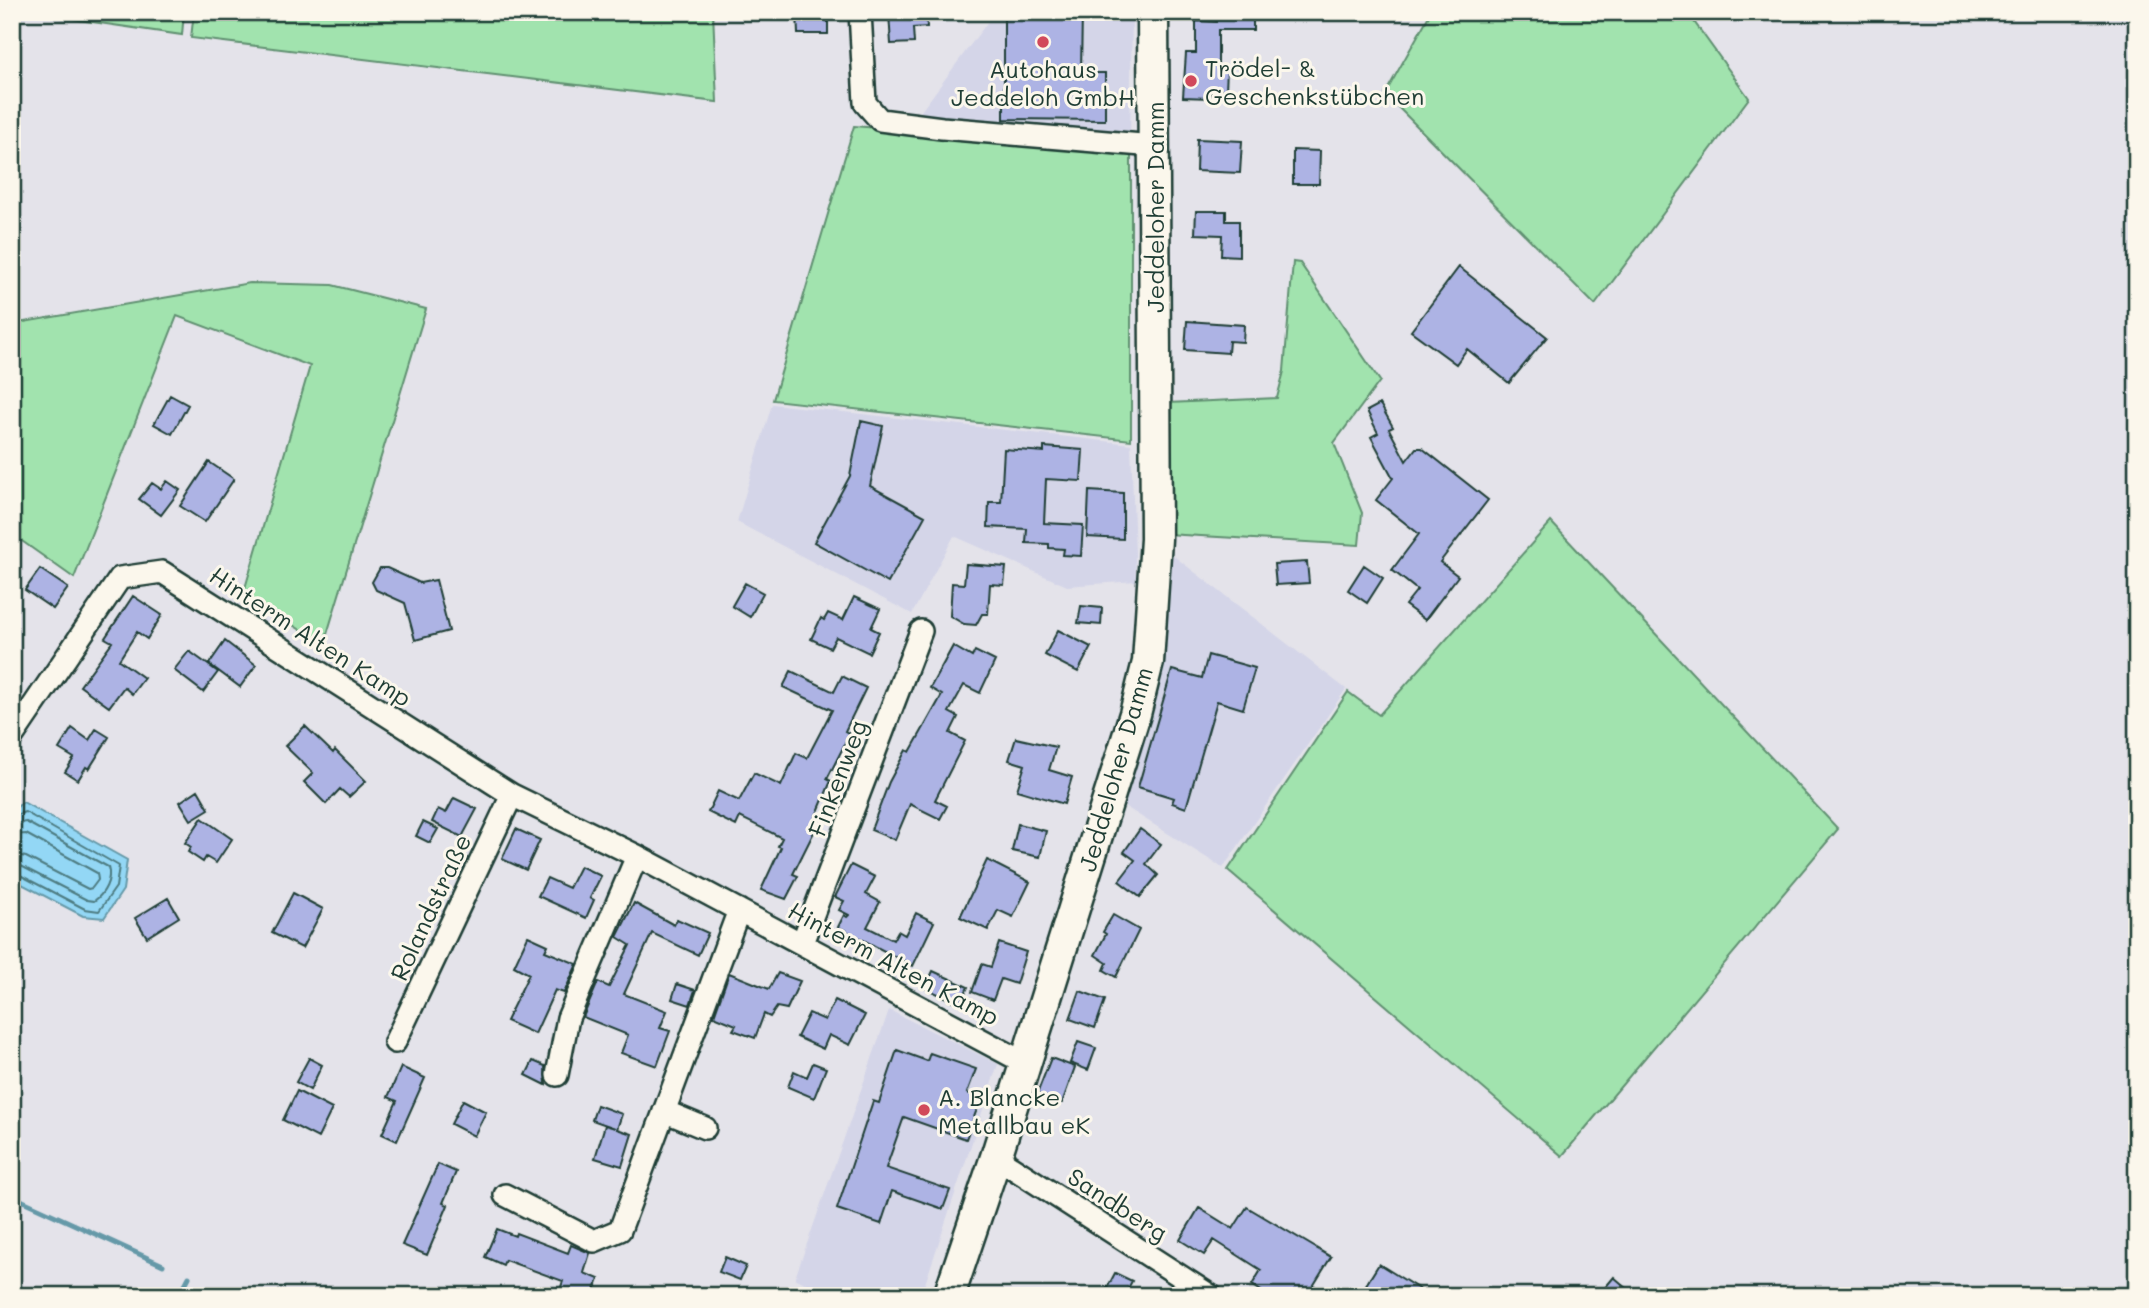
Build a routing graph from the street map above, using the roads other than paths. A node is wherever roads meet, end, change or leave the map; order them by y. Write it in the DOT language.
graph roads {
  1 [pos="860,12"];
  2 [pos="1153,12"];
  3 [pos="1154,146"];
  4 [pos="922,631"];
  5 [pos="12,737"];
  6 [pos="512,795"];
  7 [pos="637,856"];
  8 [pos="739,910"];
  9 [pos="802,943"];
  10 [pos="395,1042"];
  11 [pos="1025,1063"];
  12 [pos="557,1076"];
  13 [pos="664,1111"];
  14 [pos="705,1128"];
  15 [pos="996,1157"];
  16 [pos="505,1195"];
  17 [pos="949,1296"];
  18 [pos="1211,1296"];
  1 -- 3 [label="street"];
  2 -- 3 [label="main road, Jeddeloher Damm"];
  3 -- 11 [label="main road, Jeddeloher Damm"];
  4 -- 9 [label="street, Finkenweg"];
  5 -- 6 [label="street, Hinterm Alten Kamp"];
  6 -- 7 [label="street, Hinterm Alten Kamp"];
  6 -- 10 [label="street, Rolandstraße"];
  7 -- 8 [label="street, Hinterm Alten Kamp"];
  7 -- 12 [label="street"];
  8 -- 9 [label="street, Hinterm Alten Kamp"];
  8 -- 13 [label="street"];
  9 -- 11 [label="street, Hinterm Alten Kamp"];
  11 -- 15 [label="main road, Jeddeloher Damm"];
  13 -- 14 [label="street"];
  13 -- 16 [label="street"];
  15 -- 17 [label="main road, Jeddeloher Damm"];
  15 -- 18 [label="street, Sandberg"];
}
